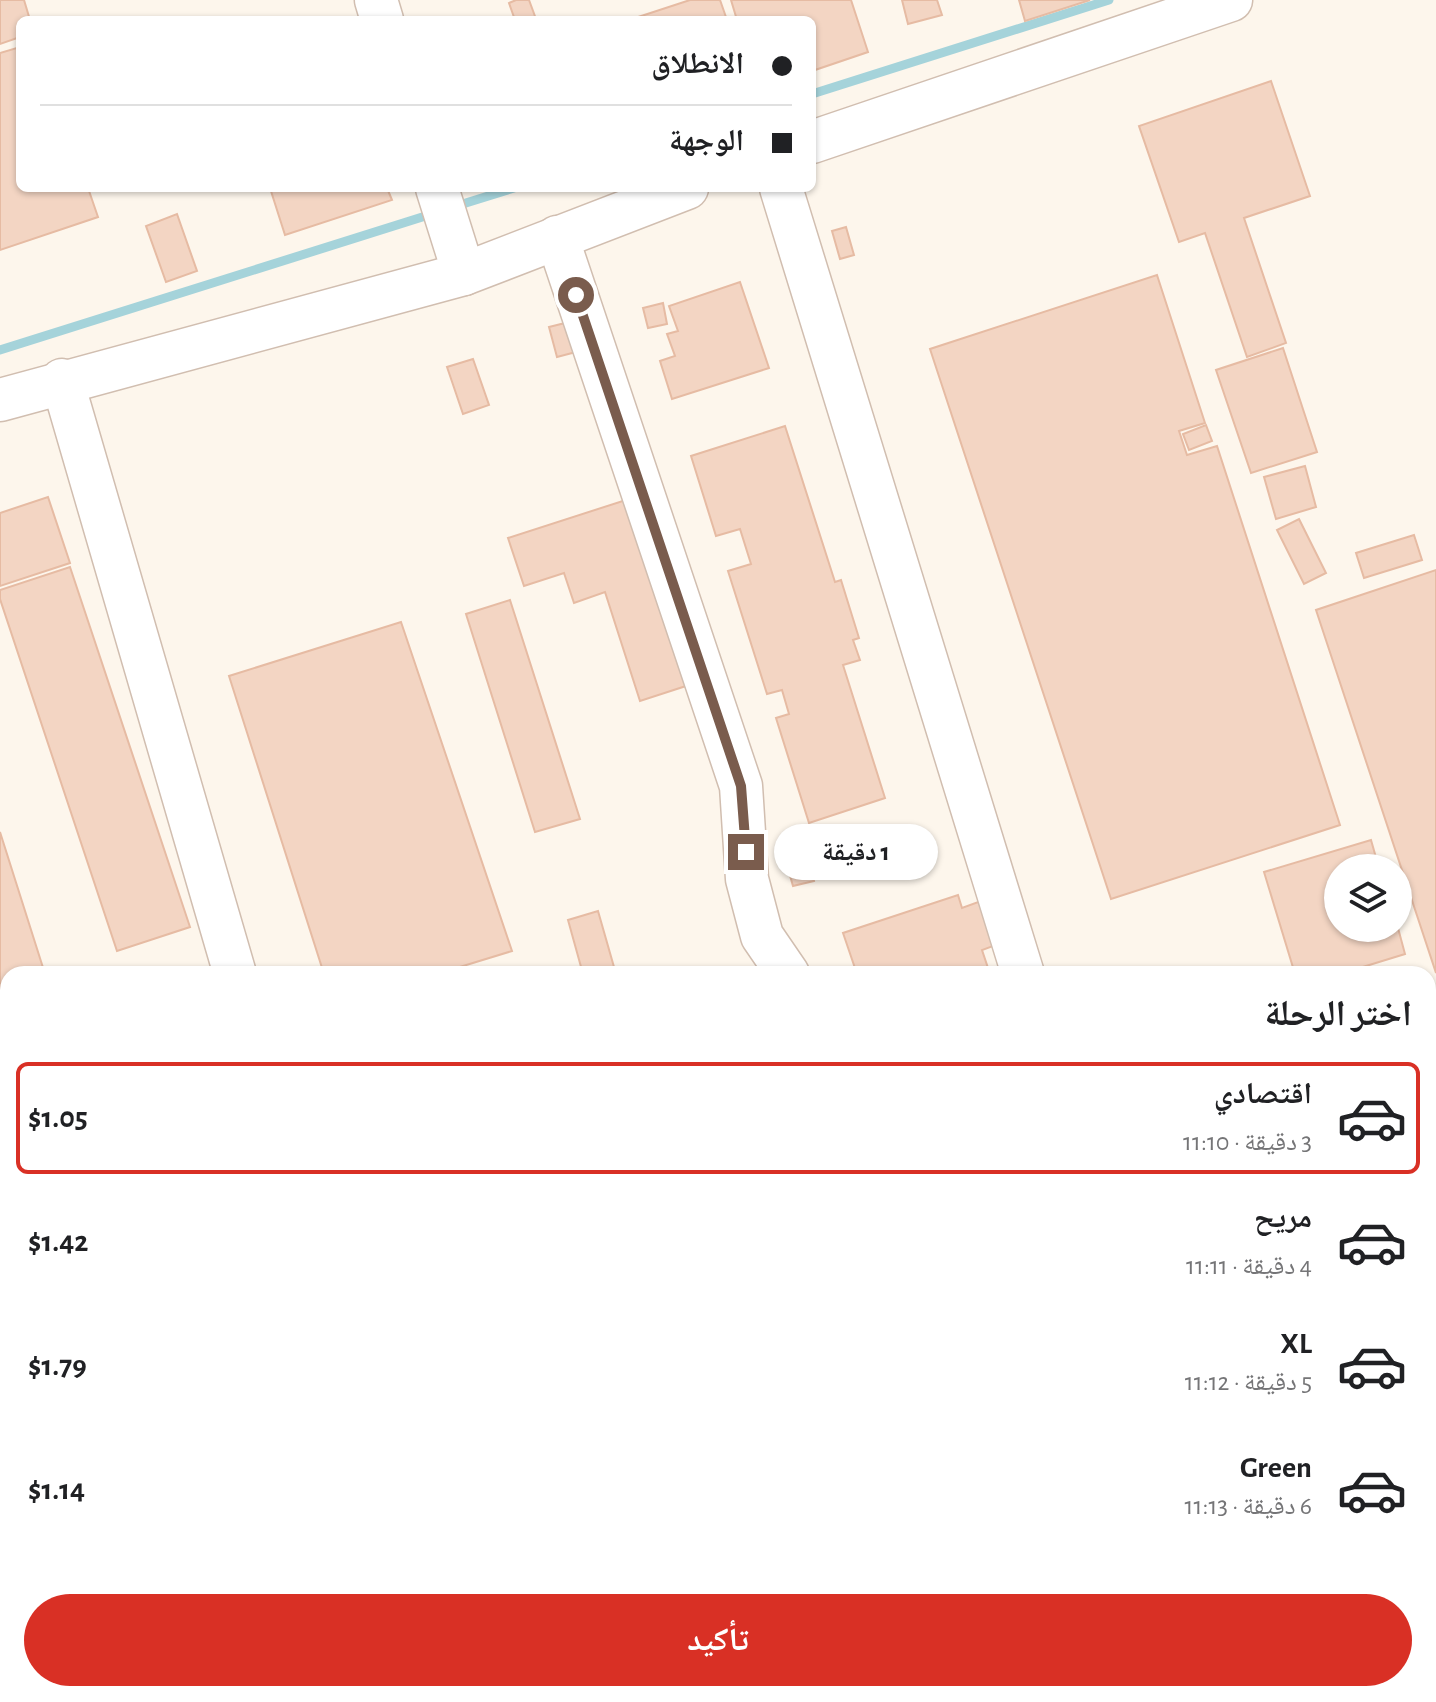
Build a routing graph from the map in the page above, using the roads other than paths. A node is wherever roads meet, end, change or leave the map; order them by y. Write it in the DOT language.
graph roads {
  1 [pos="1231,0"];
  2 [pos="816,141"];
  3 [pos="676,192"];
  4 [pos="782,192"];
  5 [pos="441,199"];
  6 [pos="557,237"];
  7 [pos="464,274"];
  8 [pos="62,380"];
  9 [pos="0,400"];
  10 [pos="233,966"];
  11 [pos="783,966"];
  12 [pos="1021,966"];
  1 -- 2 [label="street"];
  3 -- 6 [label="street"];
  4 -- 12 [label="street"];
  5 -- 7 [label="street"];
  6 -- 7 [label="street"];
  6 -- 11 [label="street"];
  7 -- 8 [label="street"];
  8 -- 9 [label="street"];
  8 -- 10 [label="street"];
}
